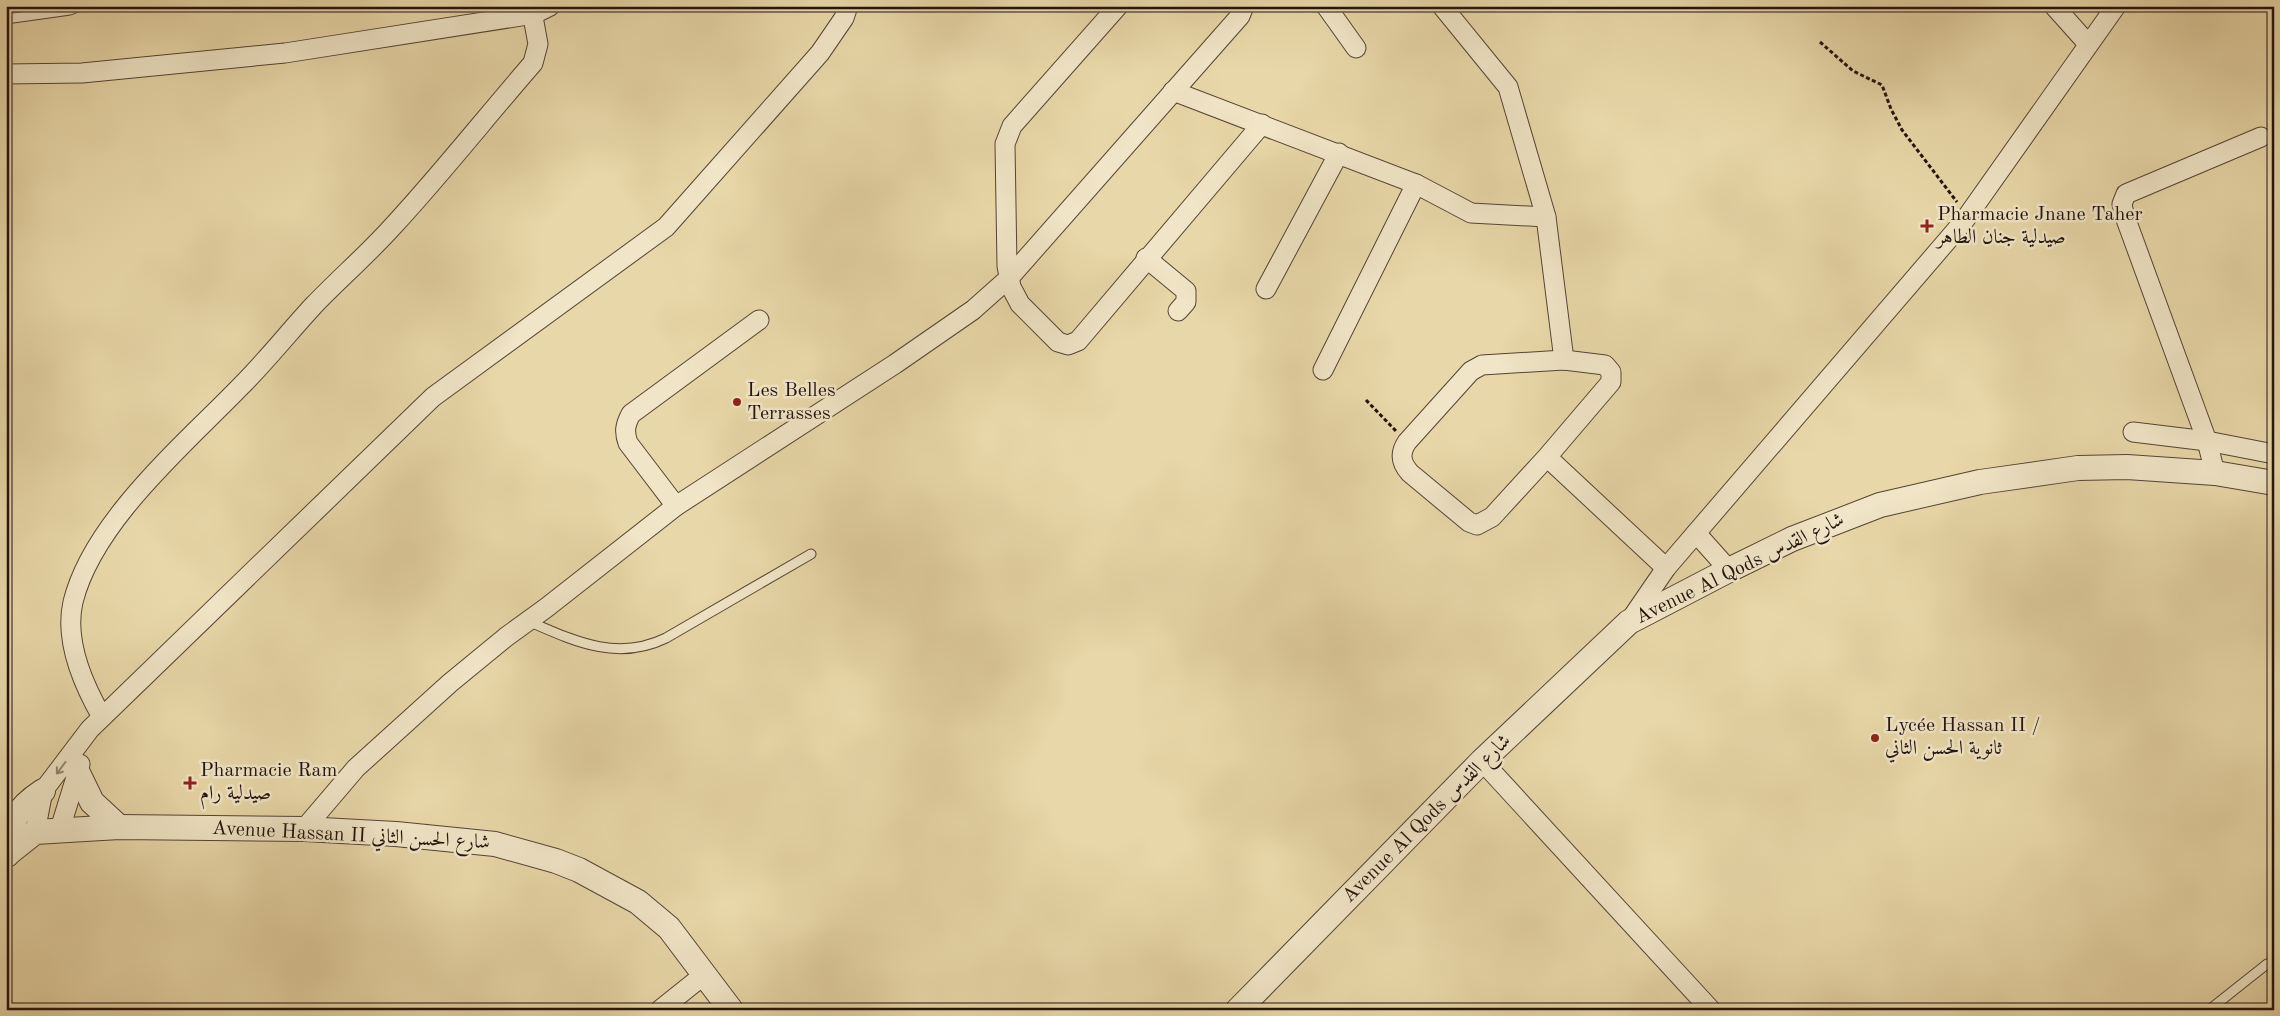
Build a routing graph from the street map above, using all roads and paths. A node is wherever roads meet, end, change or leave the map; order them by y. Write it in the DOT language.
graph roads {
  1 [pos="80,6"];
  2 [pos="848,6"];
  3 [pos="1118,6"];
  4 [pos="1244,6"];
  5 [pos="1326,6"];
  6 [pos="1442,6"];
  7 [pos="2054,6"];
  8 [pos="2116,6"];
  9 [pos="538,9"];
  10 [pos="6,19"];
  11 [pos="1820,42"];
  12 [pos="2088,44"];
  13 [pos="1356,48"];
  14 [pos="6,74"];
  15 [pos="1173,91"];
  16 [pos="1262,124"];
  17 [pos="2261,137"];
  18 [pos="1339,153"];
  19 [pos="1416,184"];
  20 [pos="1968,216"];
  21 [pos="1546,217"];
  22 [pos="1146,258"];
  23 [pos="1009,278"];
  24 [pos="1266,289"];
  25 [pos="1178,311"];
  26 [pos="759,320"];
  27 [pos="1564,360"];
  28 [pos="1323,370"];
  29 [pos="1366,400"];
  30 [pos="2133,432"];
  31 [pos="2207,441"];
  32 [pos="1407,442"];
  33 [pos="2274,454"];
  34 [pos="1547,457"];
  35 [pos="2215,473"];
  36 [pos="2274,483"];
  37 [pos="676,506"];
  38 [pos="1696,533"];
  39 [pos="811,554"];
  40 [pos="1666,568"];
  41 [pos="1729,570"];
  42 [pos="528,621"];
  43 [pos="1630,622"];
  44 [pos="96,723"];
  45 [pos="1482,760"];
  46 [pos="77,772"];
  47 [pos="43,791"];
  48 [pos="119,827"];
  49 [pos="60,829"];
  50 [pos="304,829"];
  51 [pos="35,832"];
  52 [pos="6,855"];
  53 [pos="2274,962"];
  54 [pos="705,974"];
  55 [pos="660,1010"];
  56 [pos="731,1010"];
  57 [pos="1238,1010"];
  58 [pos="1711,1010"];
  59 [pos="2209,1010"];
  1 -- 10 [label="lane"];
  2 -- 44 [label="street"];
  3 -- 23 [label="street"];
  4 -- 15 [label="street"];
  5 -- 13 [label="street"];
  6 -- 21 [label="street"];
  7 -- 12 [label="street"];
  8 -- 12 [label="street"];
  9 -- 14 [label="street"];
  9 -- 44 [label="street"];
  11 -- 20 [label="path"];
  12 -- 20 [label="street"];
  15 -- 16 [label="street"];
  15 -- 23 [label="street"];
  16 -- 18 [label="street"];
  16 -- 22 [label="street"];
  17 -- 31 [label="street"];
  18 -- 19 [label="street"];
  18 -- 24 [label="street"];
  19 -- 21 [label="street"];
  19 -- 28 [label="street"];
  20 -- 38 [label="street"];
  21 -- 27 [label="street"];
  22 -- 23 [label="street"];
  22 -- 25 [label="street"];
  23 -- 37 [label="street"];
  26 -- 37 [label="street"];
  27 -- 32 [label="street"];
  27 -- 34 [label="street"];
  29 -- 32 [label="path"];
  30 -- 31 [label="street"];
  31 -- 33 [label="street"];
  31 -- 35 [label="street"];
  32 -- 34 [label="street"];
  34 -- 40 [label="street"];
  35 -- 36 [label="street, Avenue Al Qods شارع القدس"];
  35 -- 41 [label="street, Avenue Al Qods شارع القدس"];
  37 -- 42 [label="street"];
  38 -- 40 [label="street"];
  38 -- 41 [label="street"];
  39 -- 42 [label="lane"];
  40 -- 43 [label="street"];
  41 -- 43 [label="street, Avenue Al Qods شارع القدس"];
  42 -- 50 [label="street"];
  43 -- 45 [label="street, Avenue Al Qods شارع القدس"];
  44 -- 46 [label="street"];
  44 -- 47 [label="street, one-way"];
  45 -- 57 [label="street, Avenue Al Qods شارع القدس"];
  45 -- 58 [label="street"];
  46 -- 48 [label="street"];
  46 -- 49 [label="street"];
  47 -- 51 [label="street"];
  47 -- 52 [label="street"];
  48 -- 49 [label="street, Avenue Hassan II شارع الحسن الثاني"];
  48 -- 50 [label="street, Avenue Hassan II شارع الحسن الثاني"];
  49 -- 51 [label="street, Avenue Hassan II شارع الحسن الثاني"];
  50 -- 54 [label="street, Avenue Hassan II شارع الحسن الثاني"];
  51 -- 52 [label="street"];
  53 -- 59 [label="lane"];
  54 -- 55 [label="street"];
  54 -- 56 [label="street, Avenue Hassan II شارع الحسن الثاني"];
}
